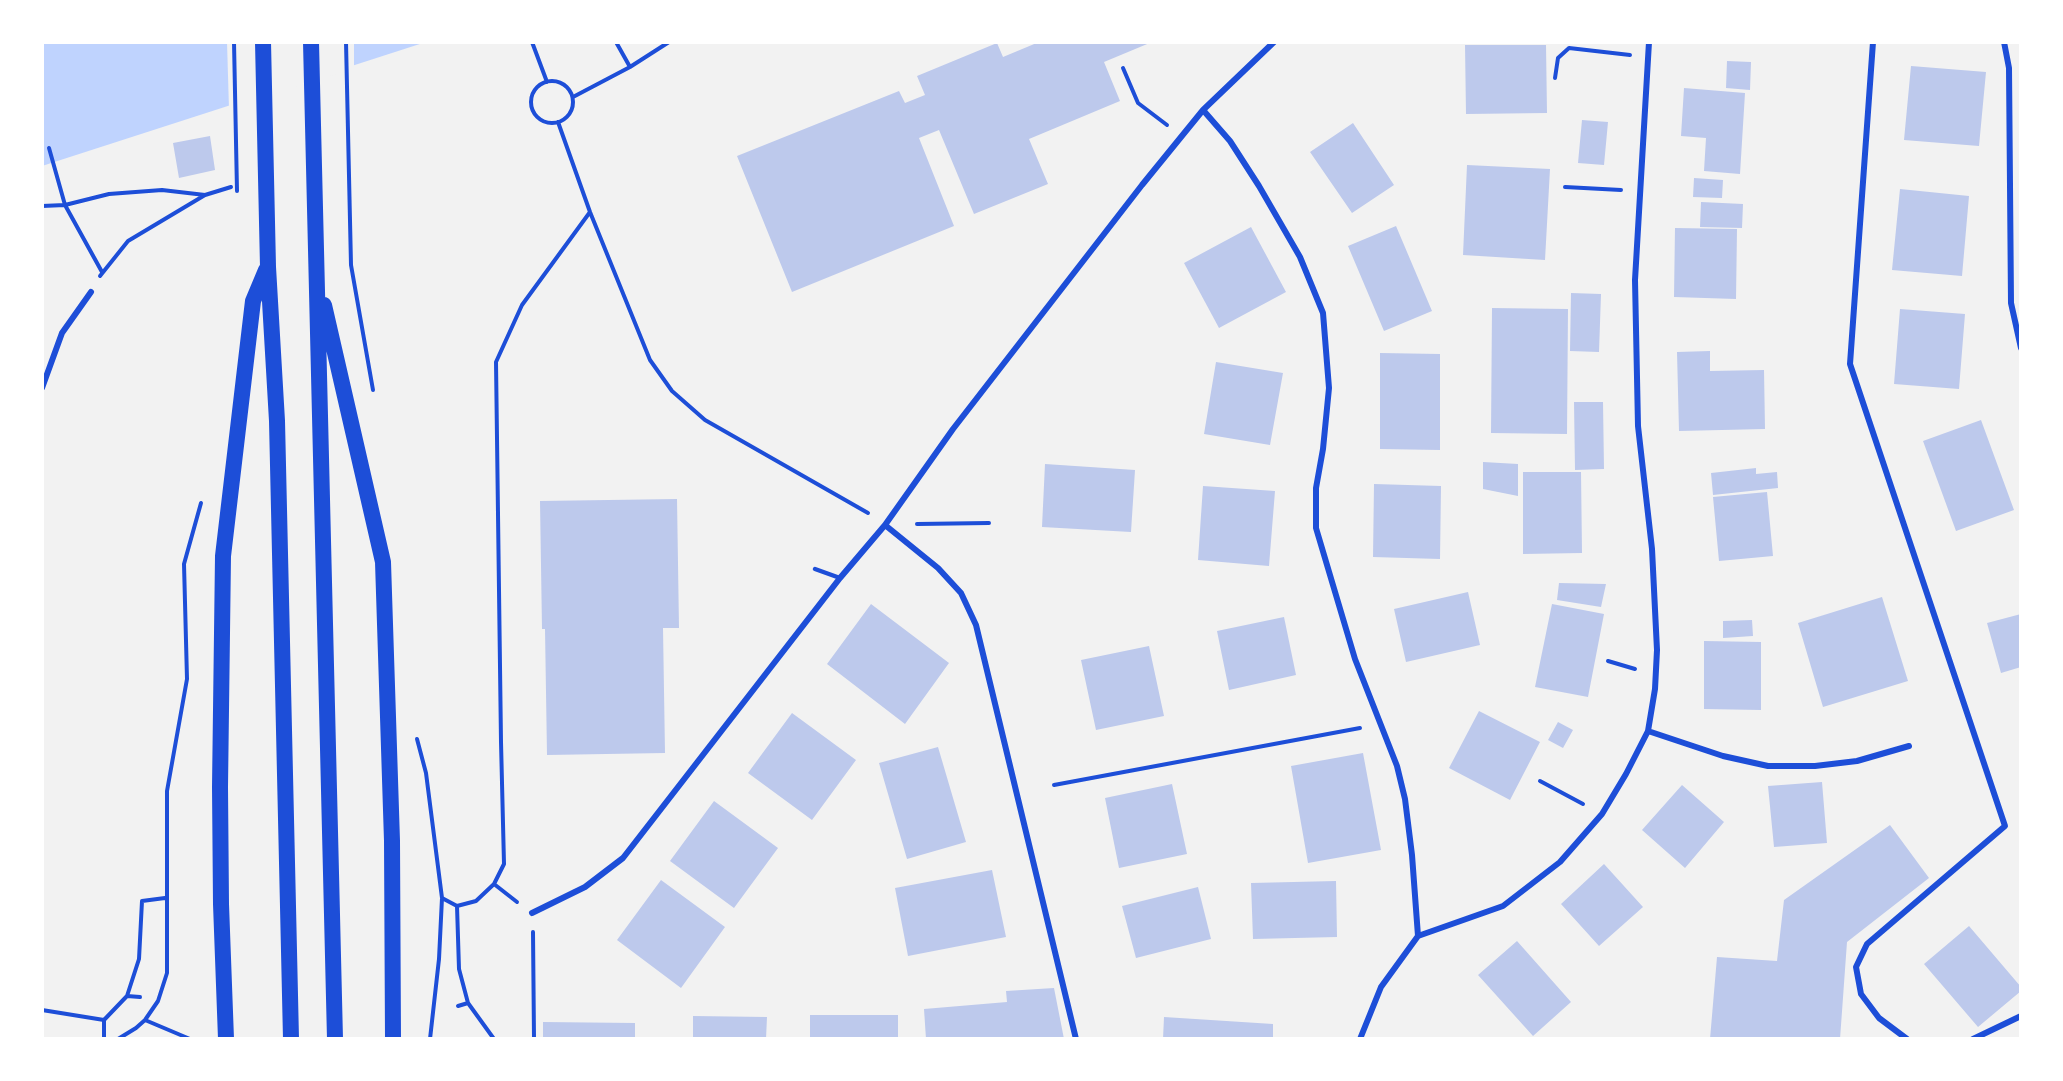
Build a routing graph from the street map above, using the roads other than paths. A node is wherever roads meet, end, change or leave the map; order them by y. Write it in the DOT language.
graph roads {
  1 [pos="263,42"];
  2 [pos="311,42"];
  3 [pos="1275,42"];
  4 [pos="1649,42"];
  5 [pos="1873,42"];
  6 [pos="2004,42"];
  7 [pos="1203,110"];
  8 [pos="315,266"];
  9 [pos="268,267"];
  10 [pos="91,292"];
  11 [pos="2021,348"];
  12 [pos="42,388"];
  13 [pos="885,525"];
  14 [pos="815,569"];
  15 [pos="840,578"];
  16 [pos="1648,731"];
  17 [pos="1910,746"];
  18 [pos="532,913"];
  19 [pos="1418,936"];
  20 [pos="2021,1016"];
  21 [pos="226,1039"];
  22 [pos="291,1039"];
  23 [pos="335,1039"];
  24 [pos="393,1039"];
  25 [pos="1076,1039"];
  26 [pos="1360,1039"];
  27 [pos="1907,1039"];
  28 [pos="1973,1039"];
  1 -- 9 [label="highway"];
  2 -- 8 [label="highway"];
  3 -- 7 [label="street"];
  4 -- 16 [label="street"];
  5 -- 27 [label="street"];
  6 -- 11 [label="street"];
  7 -- 13 [label="street"];
  7 -- 19 [label="street"];
  8 -- 23 [label="highway"];
  8 -- 24 [label="highway"];
  9 -- 21 [label="highway"];
  9 -- 22 [label="highway"];
  10 -- 12 [label="street"];
  13 -- 15 [label="street"];
  13 -- 25 [label="street"];
  14 -- 15 [label="lane"];
  15 -- 18 [label="street"];
  16 -- 17 [label="street"];
  16 -- 19 [label="street"];
  19 -- 26 [label="street"];
  20 -- 28 [label="street"];
}
